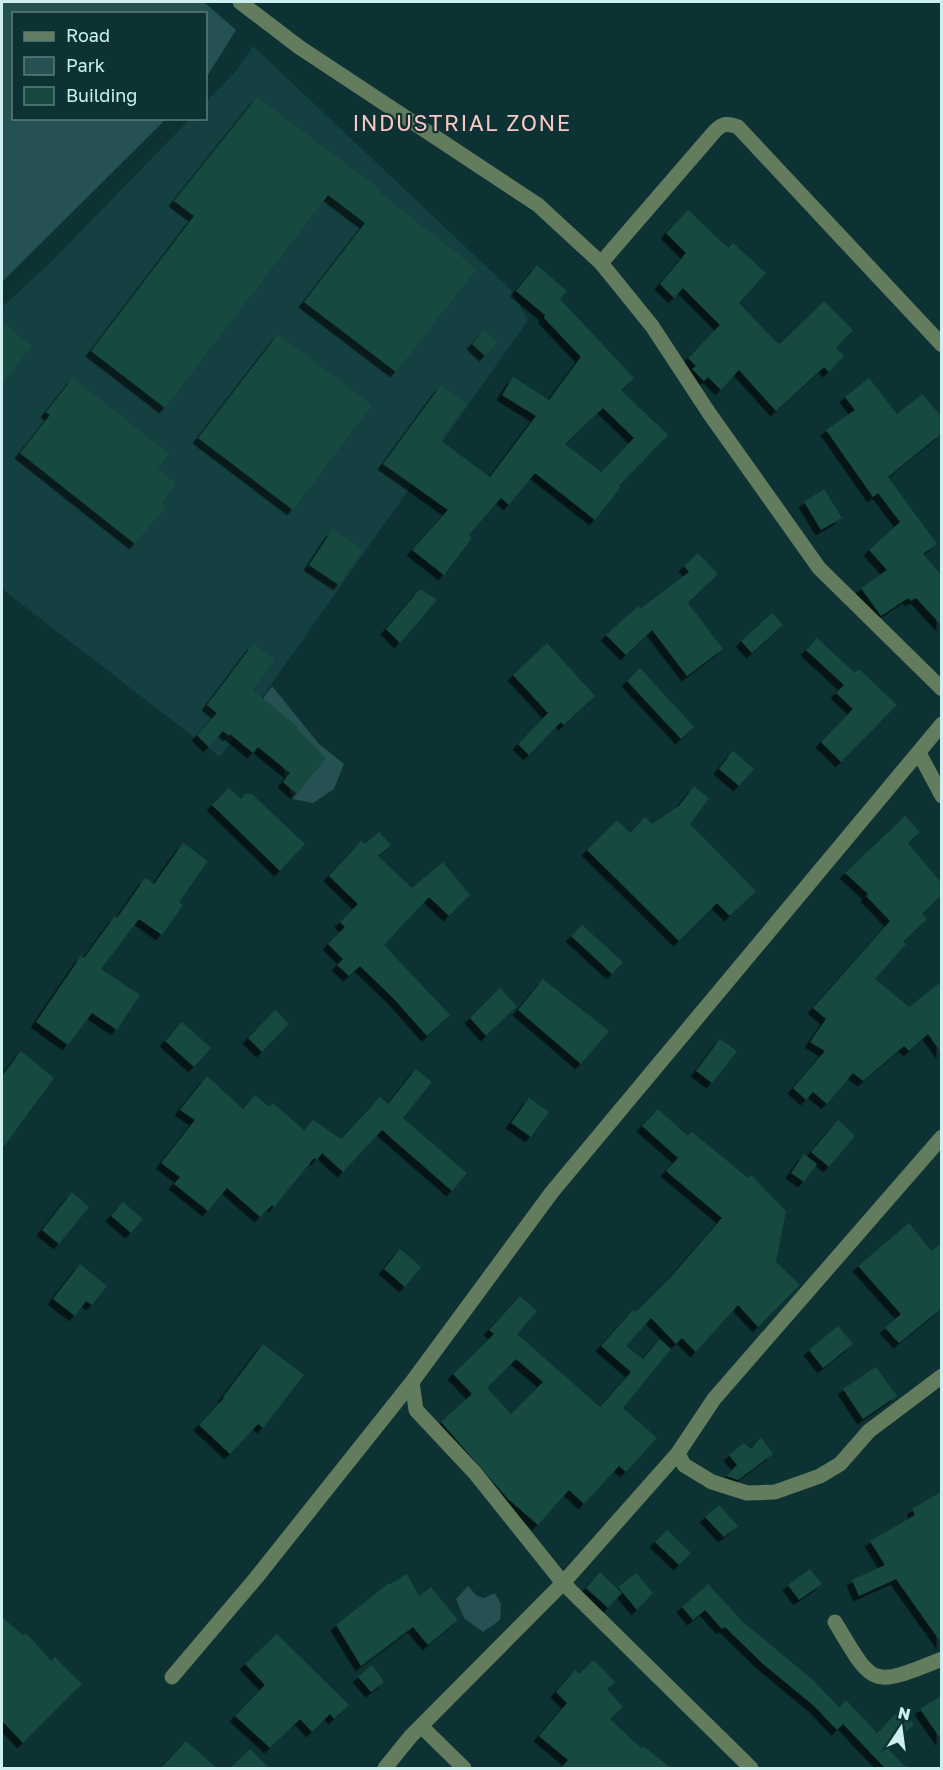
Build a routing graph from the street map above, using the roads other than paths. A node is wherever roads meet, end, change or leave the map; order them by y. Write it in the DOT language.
graph roads {
  1 [pos="240,2"];
  2 [pos="601,263"];
  3 [pos="942,345"];
  4 [pos="942,689"];
  5 [pos="942,724"];
  6 [pos="919,753"];
  7 [pos="942,796"];
  8 [pos="942,1137"];
  9 [pos="942,1376"];
  10 [pos="412,1382"];
  11 [pos="678,1453"];
  12 [pos="563,1583"];
  13 [pos="835,1623"];
  14 [pos="942,1659"];
  15 [pos="172,1677"];
  16 [pos="421,1726"];
  17 [pos="385,1768"];
  18 [pos="464,1768"];
  19 [pos="751,1768"];
  1 -- 2 [label="street"];
  2 -- 3 [label="street"];
  2 -- 4 [label="street"];
  5 -- 6 [label="street"];
  6 -- 7 [label="street"];
  6 -- 10 [label="street"];
  8 -- 11 [label="street"];
  9 -- 11 [label="street"];
  10 -- 12 [label="street"];
  10 -- 15 [label="street"];
  11 -- 12 [label="street"];
  12 -- 16 [label="street"];
  12 -- 19 [label="street"];
  13 -- 14 [label="street"];
  16 -- 17 [label="street"];
  16 -- 18 [label="street"];
}
